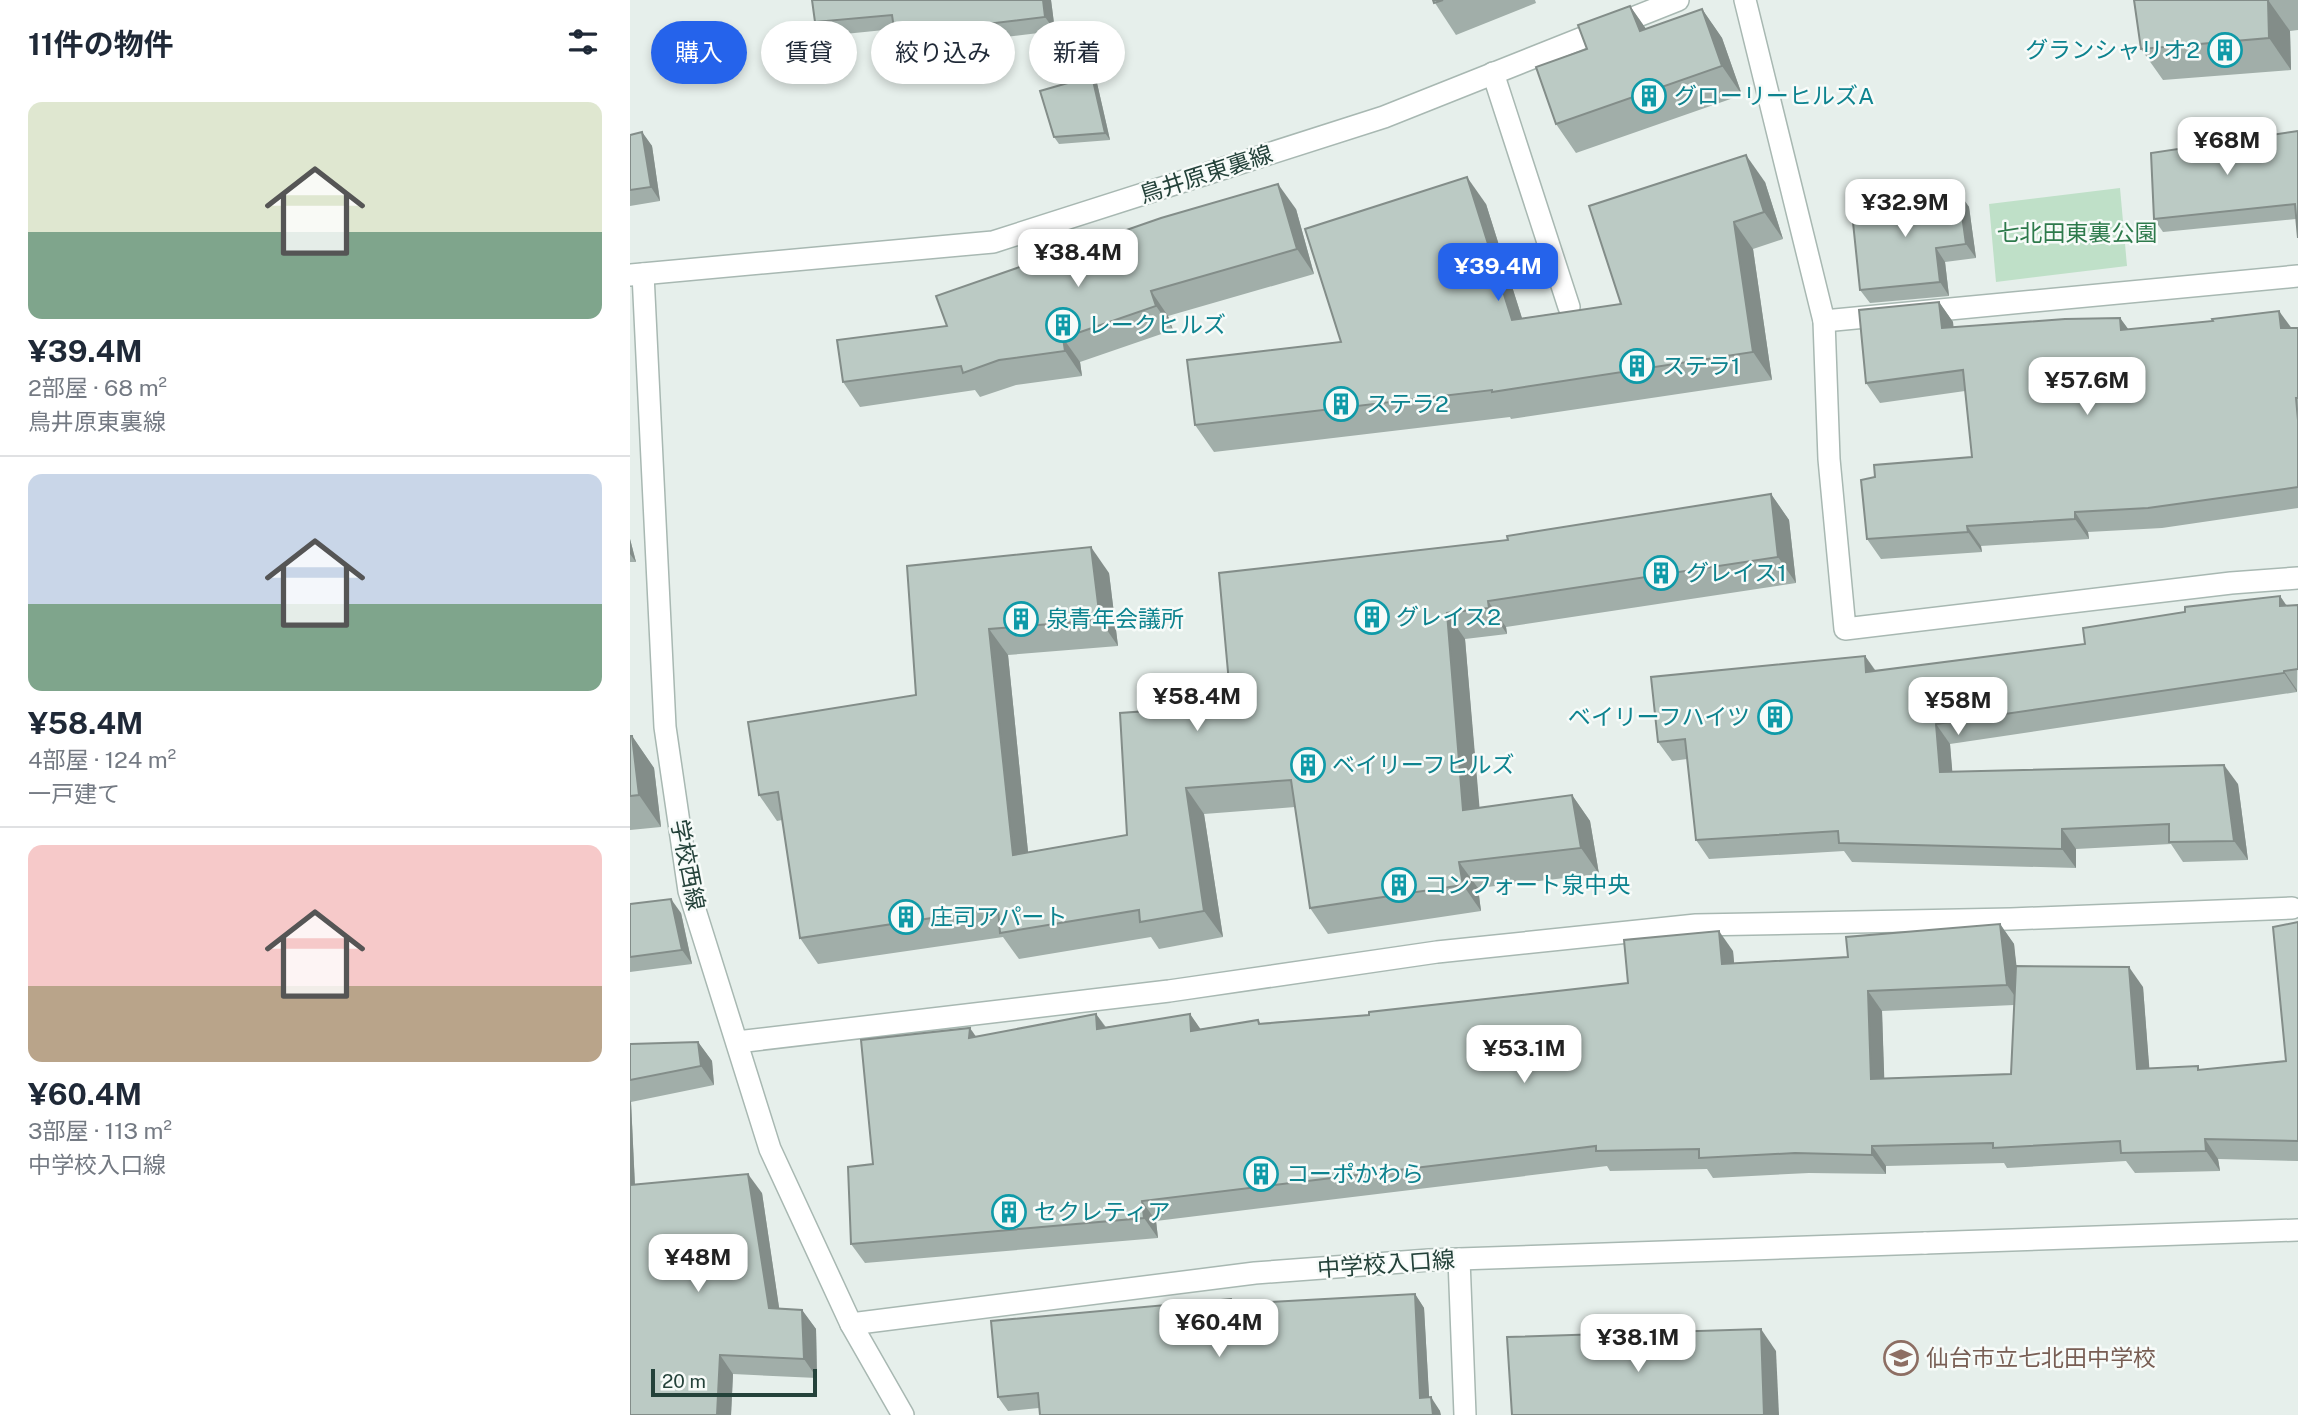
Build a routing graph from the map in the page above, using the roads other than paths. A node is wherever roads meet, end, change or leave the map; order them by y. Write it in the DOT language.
graph roads {
  1 [pos="1678,0"];
  2 [pos="1745,0"];
  3 [pos="1636,8"];
  4 [pos="1493,73"];
  5 [pos="636,275"];
  6 [pos="2298,276"];
  7 [pos="1569,307"];
  8 [pos="1824,321"];
  9 [pos="2298,578"];
  10 [pos="2292,908"];
  11 [pos="737,1042"];
  12 [pos="2298,1230"];
  13 [pos="1459,1259"];
  14 [pos="851,1324"];
  15 [pos="903,1415"];
  16 [pos="1465,1415"];
  1 -- 3 [label="street, 鳥井原東裏線"];
  2 -- 8 [label="street"];
  3 -- 4 [label="street, 鳥井原東裏線"];
  4 -- 5 [label="street, 鳥井原東裏線"];
  4 -- 7 [label="street"];
  5 -- 11 [label="street, 学校西線"];
  6 -- 8 [label="street"];
  8 -- 9 [label="street"];
  10 -- 11 [label="street"];
  11 -- 14 [label="street, 学校西線"];
  12 -- 13 [label="street, 中学校入口線"];
  13 -- 14 [label="street, 中学校入口線"];
  13 -- 16 [label="street"];
  14 -- 15 [label="street, 学校西線"];
}
